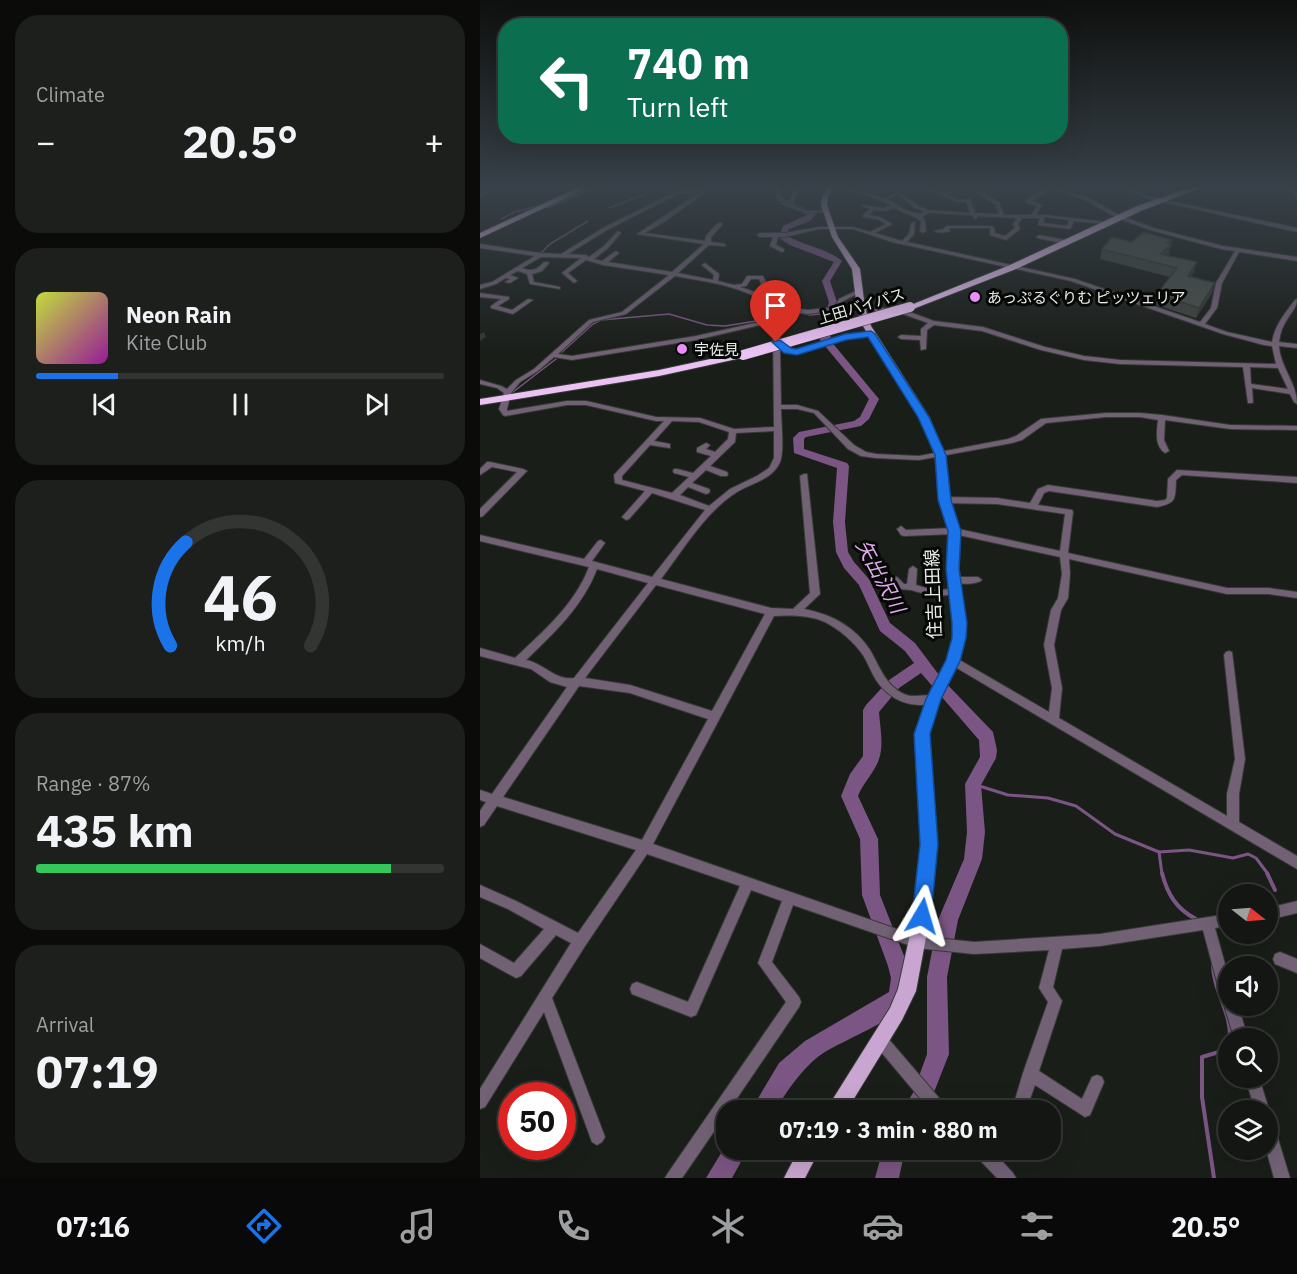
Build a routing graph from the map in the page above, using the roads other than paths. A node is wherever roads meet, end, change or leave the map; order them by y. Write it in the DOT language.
graph roads {
  1 [pos="582,243"];
  2 [pos="610,243"];
  3 [pos="708,243"];
  4 [pos="774,243"];
  5 [pos="841,243"];
  6 [pos="911,243"];
  7 [pos="1064,243"];
  8 [pos="1204,243"];
  9 [pos="723,245"];
  10 [pos="480,246"];
  11 [pos="782,250"];
  12 [pos="1238,250"];
  13 [pos="616,253"];
  14 [pos="540,255"];
  15 [pos="561,256"];
  16 [pos="590,259"];
  17 [pos="1297,259"];
  18 [pos="546,263"];
  19 [pos="603,263"];
  20 [pos="705,265"];
  21 [pos="584,267"];
  22 [pos="1013,267"];
  23 [pos="519,268"];
  24 [pos="529,273"];
  25 [pos="672,274"];
  26 [pos="554,279"];
  27 [pos="574,281"];
  28 [pos="716,282"];
  29 [pos="545,286"];
  30 [pos="735,286"];
  31 [pos="480,287"];
  32 [pos="558,288"];
  33 [pos="858,292"];
  34 [pos="480,295"];
  35 [pos="759,295"];
  36 [pos="530,300"];
  37 [pos="1297,301"];
  38 [pos="776,307"];
  39 [pos="861,308"];
  40 [pos="799,311"];
  41 [pos="776,320"];
  42 [pos="933,323"];
  43 [pos="1202,324"];
  44 [pos="871,334"];
  45 [pos="901,337"];
  46 [pos="923,338"];
  47 [pos="776,342"];
  48 [pos="1274,344"];
  49 [pos="1297,346"];
  50 [pos="923,349"];
  51 [pos="553,355"];
  52 [pos="1246,365"];
  53 [pos="1281,366"];
  54 [pos="480,382"];
  55 [pos="1249,386"];
  56 [pos="1293,392"];
  57 [pos="507,395"];
  58 [pos="480,402"];
  59 [pos="1250,402"];
  60 [pos="1297,402"];
  61 [pos="778,406"];
  62 [pos="1161,417"];
  63 [pos="670,419"];
  64 [pos="1297,428"];
  65 [pos="778,429"];
  66 [pos="733,431"];
  67 [pos="649,442"];
  68 [pos="706,445"];
  69 [pos="667,446"];
  70 [pos="1165,451"];
  71 [pos="717,455"];
  72 [pos="940,455"];
  73 [pos="705,466"];
  74 [pos="677,471"];
  75 [pos="480,473"];
  76 [pos="724,474"];
  77 [pos="695,476"];
  78 [pos="804,476"];
  79 [pos="1297,480"];
  80 [pos="686,484"];
  81 [pos="650,489"];
  82 [pos="706,491"];
  83 [pos="674,496"];
  84 [pos="945,500"];
  85 [pos="1033,506"];
  86 [pos="711,509"];
  87 [pos="480,514"];
  88 [pos="626,517"];
  89 [pos="901,529"];
  90 [pos="954,531"];
  91 [pos="481,539"];
  92 [pos="601,543"];
  93 [pos="1064,553"];
  94 [pos="590,564"];
  95 [pos="912,569"];
  96 [pos="894,579"];
  97 [pos="978,580"];
  98 [pos="654,582"];
  99 [pos="954,586"];
  100 [pos="910,587"];
  101 [pos="1297,595"];
  102 [pos="771,612"];
  103 [pos="795,612"];
  104 [pos="480,652"];
  105 [pos="1229,655"];
  106 [pos="953,661"];
  107 [pos="517,662"];
  108 [pos="577,681"];
  109 [pos="935,695"];
  110 [pos="716,717"];
  111 [pos="1053,720"];
  112 [pos="480,795"];
  113 [pos="496,800"];
  114 [pos="480,821"];
  115 [pos="1233,826"];
  116 [pos="645,847"];
  117 [pos="1297,863"];
  118 [pos="748,883"];
  119 [pos="480,891"];
  120 [pos="790,897"];
  121 [pos="1297,907"];
  122 [pos="1278,912"];
  123 [pos="1218,921"];
  124 [pos="1207,923"];
  125 [pos="554,927"];
  126 [pos="580,941"];
  127 [pos="917,942"];
  128 [pos="1057,943"];
  129 [pos="480,951"];
  130 [pos="1280,959"];
  131 [pos="1218,962"];
  132 [pos="1297,966"];
  133 [pos="637,989"];
  134 [pos="546,999"];
  135 [pos="881,1041"];
  136 [pos="1030,1074"];
  137 [pos="1096,1082"];
  138 [pos="843,1100"];
  139 [pos="931,1100"];
  140 [pos="1022,1100"];
  141 [pos="480,1102"];
  142 [pos="597,1137"];
  143 [pos="804,1160"];
  144 [pos="998,1160"];
  145 [pos="1277,1160"];
  146 [pos="673,1178"];
  147 [pos="794,1178"];
  148 [pos="1008,1178"];
  149 [pos="1282,1178"];
  1 -- 15 [label="street"];
  2 -- 16 [label="street"];
  3 -- 9 [label="street"];
  3 -- 25 [label="street"];
  4 -- 11 [label="street"];
  5 -- 33 [label="main road, 住吉上田線"];
  6 -- 22 [label="street"];
  7 -- 22 [label="highway, 上田バイパス"];
  8 -- 12 [label="street"];
  10 -- 14 [label="street"];
  12 -- 17 [label="street"];
  12 -- 43 [label="street"];
  13 -- 19 [label="street"];
  14 -- 15 [label="street"];
  14 -- 23 [label="street"];
  15 -- 16 [label="street"];
  16 -- 19 [label="street"];
  16 -- 21 [label="street"];
  16 -- 27 [label="street"];
  18 -- 24 [label="street"];
  19 -- 25 [label="street"];
  20 -- 28 [label="street"];
  22 -- 43 [label="street"];
  22 -- 57 [label="highway, 上田バイパス, bridge"];
  23 -- 24 [label="street"];
  23 -- 31 [label="street"];
  24 -- 29 [label="street"];
  25 -- 28 [label="street"];
  25 -- 51 [label="street"];
  26 -- 29 [label="street"];
  28 -- 30 [label="street"];
  29 -- 32 [label="street"];
  30 -- 35 [label="street"];
  30 -- 35 [label="street"];
  33 -- 39 [label="main road, 住吉上田線"];
  33 -- 40 [label="street"];
  34 -- 36 [label="street"];
  35 -- 38 [label="street"];
  37 -- 48 [label="street"];
  38 -- 40 [label="street"];
  38 -- 41 [label="street"];
  39 -- 42 [label="street"];
  39 -- 44 [label="main road, 住吉上田線"];
  40 -- 41 [label="street"];
  41 -- 47 [label="street"];
  41 -- 51 [label="street"];
  42 -- 46 [label="street"];
  42 -- 52 [label="street"];
  43 -- 48 [label="street"];
  44 -- 47 [label="street"];
  44 -- 72 [label="main road, 住吉上田線"];
  45 -- 46 [label="street"];
  46 -- 50 [label="street"];
  47 -- 61 [label="street"];
  48 -- 49 [label="street"];
  48 -- 53 [label="street"];
  51 -- 57 [label="street"];
  52 -- 53 [label="street"];
  52 -- 55 [label="street"];
  53 -- 56 [label="street"];
  54 -- 57 [label="street"];
  55 -- 56 [label="street"];
  55 -- 59 [label="street"];
  56 -- 60 [label="street"];
  57 -- 58 [label="highway, 上田バイパス"];
  57 -- 63 [label="street"];
  61 -- 65 [label="street"];
  61 -- 72 [label="street"];
  62 -- 64 [label="street"];
  62 -- 70 [label="street"];
  62 -- 72 [label="street"];
  63 -- 66 [label="street"];
  63 -- 67 [label="street"];
  65 -- 66 [label="street"];
  65 -- 86 [label="street"];
  66 -- 71 [label="street"];
  67 -- 69 [label="street"];
  67 -- 81 [label="street"];
  68 -- 71 [label="street"];
  71 -- 73 [label="street"];
  72 -- 84 [label="main road, 住吉上田線"];
  73 -- 76 [label="street"];
  73 -- 77 [label="street"];
  74 -- 77 [label="street"];
  75 -- 87 [label="street"];
  77 -- 80 [label="street"];
  78 -- 103 [label="street"];
  79 -- 85 [label="street"];
  80 -- 82 [label="street"];
  80 -- 83 [label="street"];
  81 -- 83 [label="street"];
  81 -- 88 [label="street"];
  83 -- 86 [label="street"];
  84 -- 85 [label="street"];
  84 -- 90 [label="main road, 住吉上田線"];
  85 -- 93 [label="street"];
  86 -- 98 [label="street"];
  89 -- 90 [label="street"];
  90 -- 93 [label="street"];
  90 -- 99 [label="main road, 住吉上田線"];
  91 -- 94 [label="street"];
  92 -- 94 [label="street"];
  93 -- 101 [label="street"];
  93 -- 111 [label="street"];
  94 -- 98 [label="street"];
  94 -- 107 [label="street"];
  95 -- 100 [label="street"];
  96 -- 100 [label="street"];
  97 -- 99 [label="street"];
  98 -- 102 [label="street"];
  98 -- 108 [label="street"];
  99 -- 100 [label="street"];
  99 -- 106 [label="main road, 住吉上田線"];
  102 -- 103 [label="street"];
  102 -- 110 [label="street"];
  103 -- 109 [label="street"];
  104 -- 107 [label="street"];
  105 -- 115 [label="street"];
  106 -- 109 [label="main road, 住吉上田線"];
  106 -- 111 [label="street"];
  107 -- 108 [label="street"];
  108 -- 110 [label="street"];
  108 -- 113 [label="street"];
  109 -- 127 [label="main road, 住吉上田線"];
  110 -- 116 [label="street"];
  111 -- 115 [label="street"];
  112 -- 113 [label="street"];
  113 -- 114 [label="street"];
  113 -- 116 [label="street"];
  115 -- 117 [label="street"];
  116 -- 118 [label="street"];
  116 -- 126 [label="street"];
  118 -- 120 [label="street"];
  118 -- 133 [label="street"];
  119 -- 125 [label="street"];
  120 -- 127 [label="street"];
  120 -- 146 [label="street"];
  121 -- 122 [label="street"];
  123 -- 124 [label="street"];
  124 -- 128 [label="street"];
  124 -- 131 [label="street"];
  125 -- 126 [label="street"];
  125 -- 129 [label="street"];
  126 -- 134 [label="street"];
  127 -- 128 [label="street"];
  127 -- 135 [label="main road, 住吉上田線"];
  128 -- 136 [label="street"];
  130 -- 132 [label="street"];
  134 -- 141 [label="street"];
  134 -- 142 [label="street"];
  135 -- 138 [label="main road, 住吉上田線"];
  135 -- 139 [label="street"];
  136 -- 137 [label="street"];
  136 -- 140 [label="street"];
  143 -- 147 [label="main road"];
  144 -- 148 [label="street"];
  145 -- 149 [label="street"];
}
